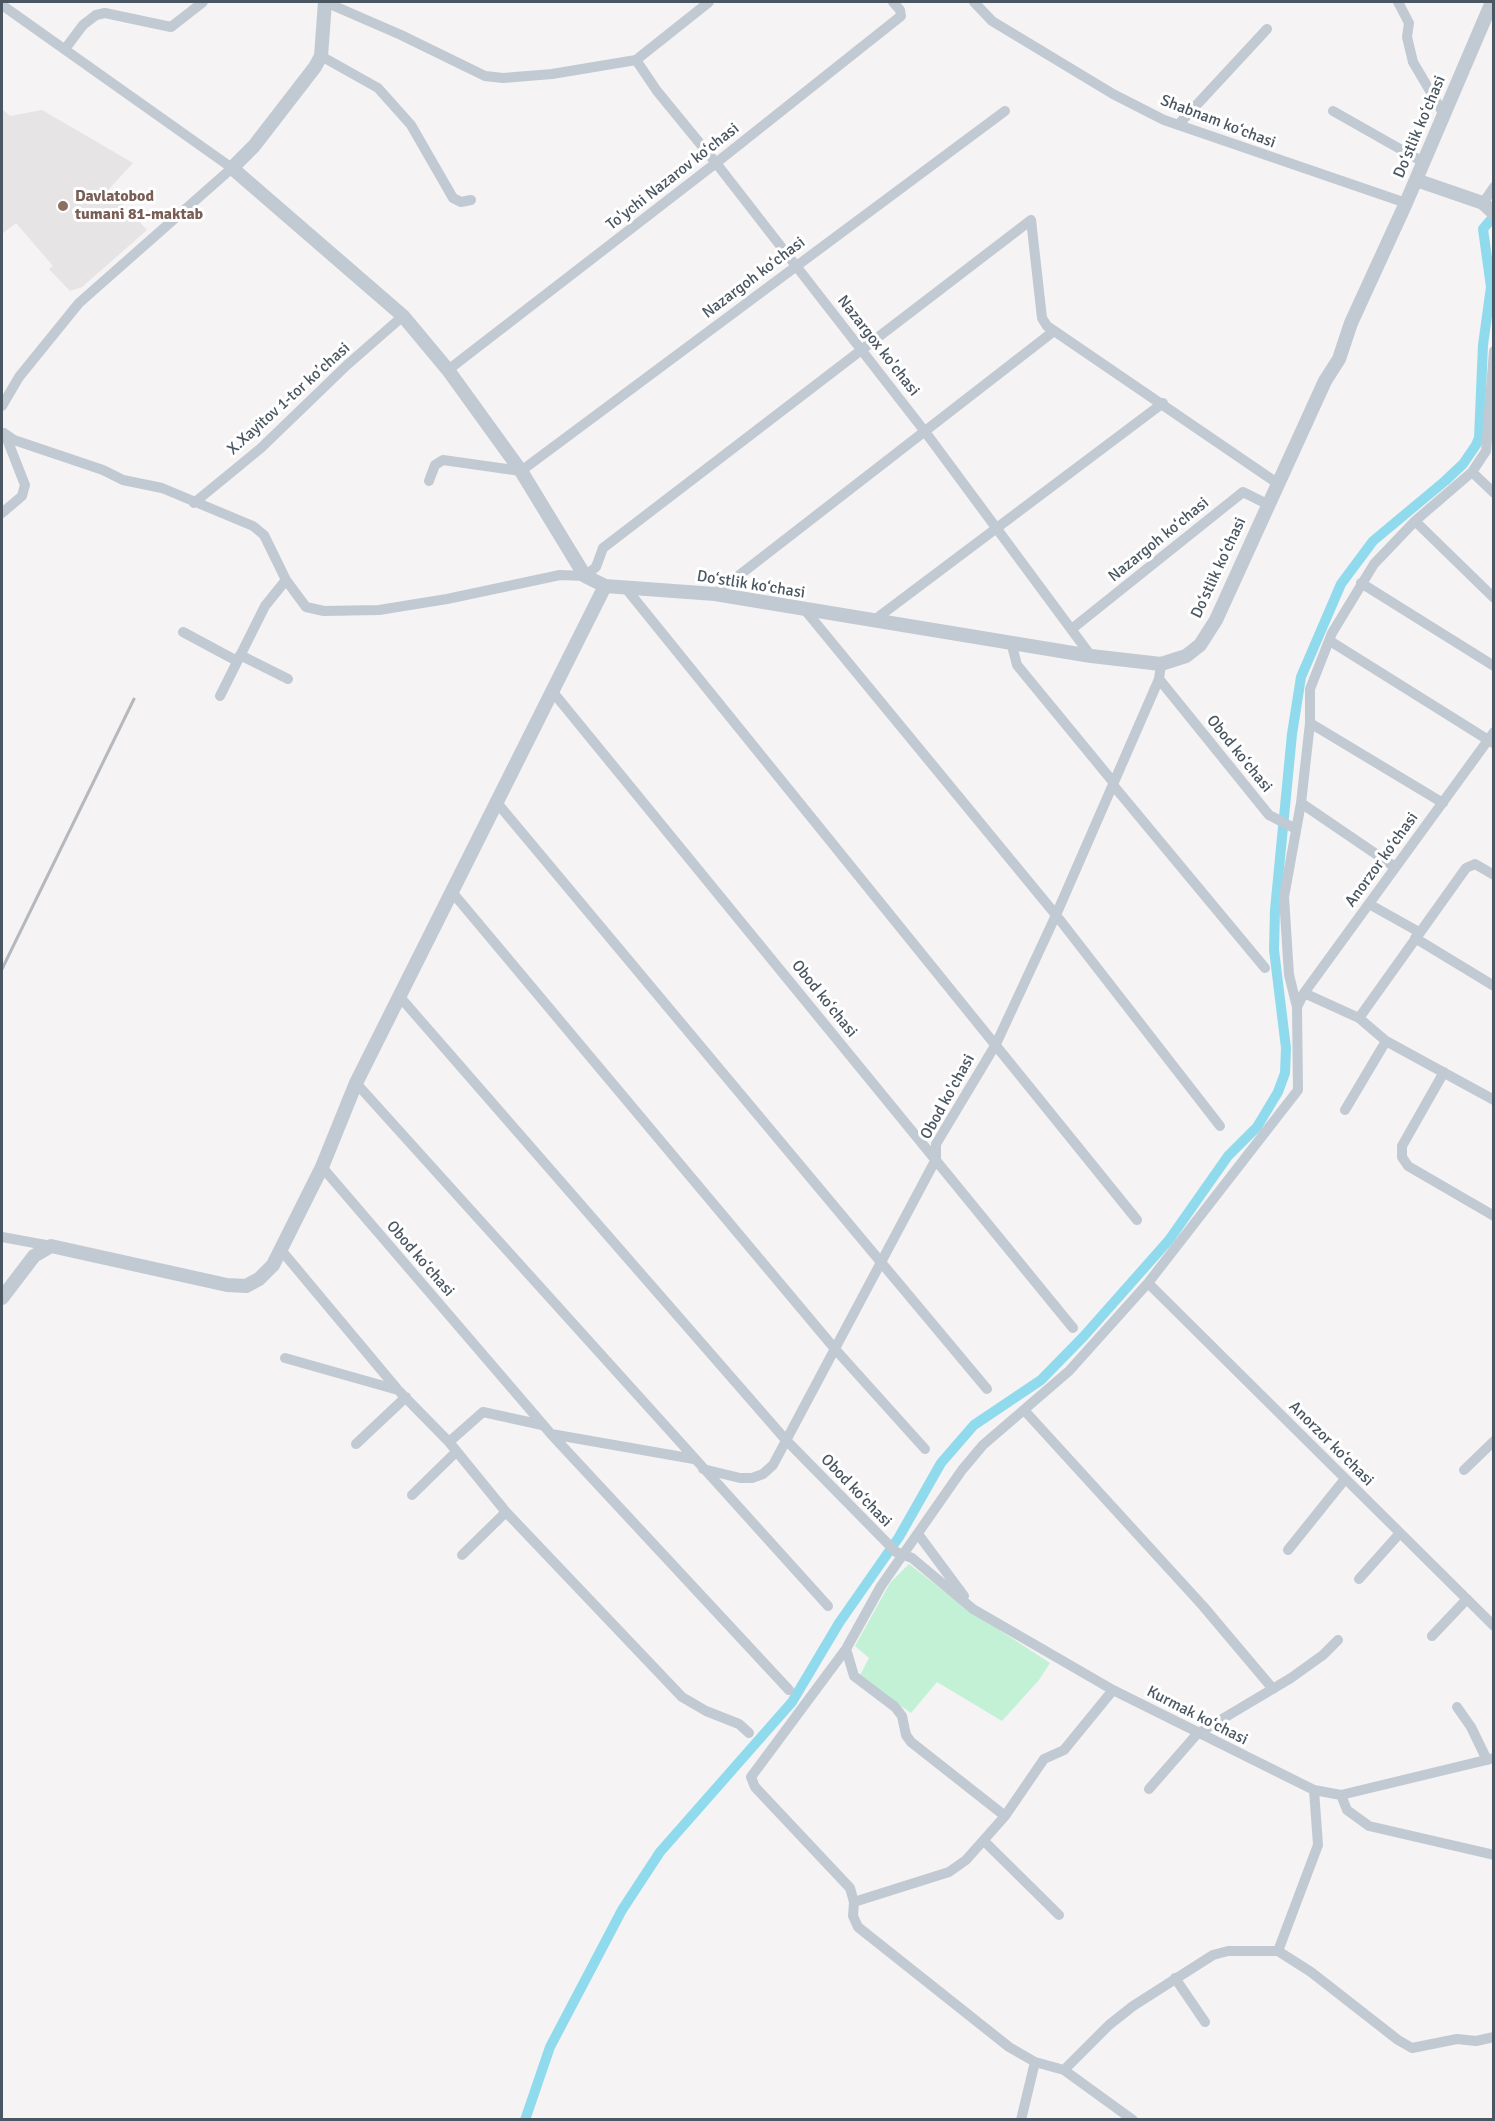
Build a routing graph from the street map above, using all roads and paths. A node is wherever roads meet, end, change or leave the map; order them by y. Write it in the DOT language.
graph roads {
  1 [pos="203,2"];
  2 [pos="325,2"];
  3 [pos="709,2"];
  4 [pos="893,2"];
  5 [pos="974,2"];
  6 [pos="1398,2"];
  7 [pos="1492,2"];
  8 [pos="2,5"];
  9 [pos="1267,29"];
  10 [pos="66,50"];
  11 [pos="321,56"];
  12 [pos="636,60"];
  13 [pos="1005,111"];
  14 [pos="1333,111"];
  15 [pos="1443,112"];
  16 [pos="1178,126"];
  17 [pos="1423,162"];
  18 [pos="716,163"];
  19 [pos="232,168"];
  20 [pos="1416,180"];
  21 [pos="1494,188"];
  22 [pos="471,200"];
  23 [pos="1406,203"];
  24 [pos="1488,208"];
  25 [pos="796,265"];
  26 [pos="403,316"];
  27 [pos="1054,331"];
  28 [pos="862,350"];
  29 [pos="1494,351"];
  30 [pos="448,370"];
  31 [pos="1493,394"];
  32 [pos="1163,404"];
  33 [pos="2,406"];
  34 [pos="3,430"];
  35 [pos="926,433"];
  36 [pos="521,471"];
  37 [pos="1472,472"];
  38 [pos="429,481"];
  39 [pos="1277,483"];
  40 [pos="1494,493"];
  41 [pos="194,503"];
  42 [pos="1267,504"];
  43 [pos="2,513"];
  44 [pos="1415,521"];
  45 [pos="997,527"];
  46 [pos="585,576"];
  47 [pos="286,580"];
  48 [pos="1362,583"];
  49 [pos="606,586"];
  50 [pos="624,586"];
  51 [pos="716,594"];
  52 [pos="1494,598"];
  53 [pos="805,610"];
  54 [pos="877,618"];
  55 [pos="1073,628"];
  56 [pos="183,632"];
  57 [pos="1330,641"];
  58 [pos="1011,642"];
  59 [pos="1091,656"];
  60 [pos="239,658"];
  61 [pos="1161,664"];
  62 [pos="1494,666"];
  63 [pos="288,679"];
  64 [pos="1159,679"];
  65 [pos="552,691"];
  66 [pos="220,696"];
  67 [pos="1310,723"];
  68 [pos="1492,739"];
  69 [pos="1113,784"];
  70 [pos="1301,803"];
  71 [pos="1443,803"];
  72 [pos="498,804"];
  73 [pos="1296,829"];
  74 [pos="1395,867"];
  75 [pos="1494,875"];
  76 [pos="452,892"];
  77 [pos="1369,904"];
  78 [pos="1056,915"];
  79 [pos="1417,935"];
  80 [pos="1265,968"];
  81 [pos="1494,986"];
  82 [pos="1304,993"];
  83 [pos="399,997"];
  84 [pos="1297,1007"];
  85 [pos="1359,1018"];
  86 [pos="1386,1041"];
  87 [pos="996,1044"];
  88 [pos="1444,1072"];
  89 [pos="356,1083"];
  90 [pos="1494,1100"];
  91 [pos="1345,1110"];
  92 [pos="1220,1126"];
  93 [pos="936,1159"];
  94 [pos="322,1167"];
  95 [pos="1494,1216"];
  96 [pos="1137,1220"];
  97 [pos="2,1237"];
  98 [pos="51,1246"];
  99 [pos="281,1250"];
  100 [pos="882,1262"];
  101 [pos="1148,1283"];
  102 [pos="2,1298"];
  103 [pos="1073,1328"];
  104 [pos="835,1349"];
  105 [pos="285,1358"];
  106 [pos="987,1389"];
  107 [pos="402,1394"];
  108 [pos="1024,1410"];
  109 [pos="543,1425"];
  110 [pos="551,1434"];
  111 [pos="785,1439"];
  112 [pos="1494,1441"];
  113 [pos="449,1442"];
  114 [pos="356,1444"];
  115 [pos="925,1449"];
  116 [pos="456,1452"];
  117 [pos="694,1459"];
  118 [pos="703,1470"];
  119 [pos="1464,1470"];
  120 [pos="1345,1479"];
  121 [pos="412,1495"];
  122 [pos="506,1512"];
  123 [pos="1400,1533"];
  124 [pos="918,1534"];
  125 [pos="896,1550"];
  126 [pos="1288,1550"];
  127 [pos="462,1555"];
  128 [pos="1359,1579"];
  129 [pos="1467,1599"];
  130 [pos="828,1606"];
  131 [pos="973,1609"];
  132 [pos="1494,1626"];
  133 [pos="1432,1636"];
  134 [pos="1338,1640"];
  135 [pos="846,1649"];
  136 [pos="1273,1689"];
  137 [pos="789,1690"];
  138 [pos="1113,1690"];
  139 [pos="1457,1707"];
  140 [pos="749,1732"];
  141 [pos="1197,1734"];
  142 [pos="1490,1759"];
  143 [pos="1149,1789"];
  144 [pos="1314,1790"];
  145 [pos="1341,1795"];
  146 [pos="1005,1816"];
  147 [pos="984,1841"];
  148 [pos="1494,1856"];
  149 [pos="854,1902"];
  150 [pos="1059,1915"];
  151 [pos="1278,1951"];
  152 [pos="1175,1978"];
  153 [pos="1205,2022"];
  154 [pos="1494,2037"];
  155 [pos="1035,2062"];
  156 [pos="1064,2070"];
  157 [pos="1021,2120"];
  158 [pos="1133,2120"];
  1 -- 10 [label="street"];
  2 -- 11 [label="street"];
  2 -- 12 [label="street"];
  3 -- 12 [label="street"];
  4 -- 18 [label="street, To'ychi Nazarov koʻchasi"];
  5 -- 16 [label="street, Shabnam koʻchasi"];
  6 -- 15 [label="street"];
  7 -- 15 [label="street, Doʻstlik koʻchasi"];
  8 -- 10 [label="street"];
  9 -- 16 [label="street"];
  10 -- 19 [label="street"];
  11 -- 19 [label="street"];
  11 -- 22 [label="street"];
  12 -- 18 [label="street, Nazargox ko'chasi"];
  13 -- 25 [label="street, Nazargoh koʻchasi"];
  14 -- 17 [label="street"];
  15 -- 17 [label="street, Doʻstlik koʻchasi"];
  16 -- 23 [label="street, Shabnam koʻchasi"];
  17 -- 20 [label="street, Doʻstlik koʻchasi"];
  18 -- 25 [label="street, Nazargox ko'chasi"];
  18 -- 30 [label="street, To'ychi Nazarov koʻchasi"];
  19 -- 26 [label="street"];
  19 -- 33 [label="street"];
  20 -- 23 [label="street, Doʻstlik koʻchasi"];
  20 -- 24 [label="street"];
  21 -- 24 [label="street"];
  23 -- 39 [label="street, Doʻstlik koʻchasi"];
  25 -- 28 [label="street, Nazargox ko'chasi"];
  25 -- 36 [label="street, Nazargoh koʻchasi"];
  26 -- 30 [label="street"];
  26 -- 41 [label="street, X.Xayitov 1-tor koʼchasi"];
  27 -- 28 [label="street"];
  27 -- 32 [label="street"];
  27 -- 35 [label="street"];
  28 -- 35 [label="street, Nazargox ko'chasi"];
  28 -- 46 [label="street"];
  29 -- 31 [label="street"];
  30 -- 36 [label="street"];
  31 -- 37 [label="street"];
  32 -- 39 [label="street"];
  32 -- 45 [label="street"];
  34 -- 41 [label="street"];
  34 -- 43 [label="street"];
  35 -- 45 [label="street, Nazargox ko'chasi"];
  35 -- 51 [label="street"];
  36 -- 38 [label="street"];
  36 -- 46 [label="street"];
  37 -- 40 [label="street"];
  37 -- 44 [label="street"];
  39 -- 42 [label="street, Doʻstlik koʻchasi"];
  41 -- 47 [label="street"];
  42 -- 55 [label="street, Nazargoh koʻchasi"];
  42 -- 61 [label="street, Doʻstlik koʻchasi"];
  44 -- 48 [label="street"];
  44 -- 52 [label="street"];
  45 -- 54 [label="street"];
  45 -- 55 [label="street, Nazargox ko'chasi"];
  46 -- 47 [label="street"];
  46 -- 49 [label="street"];
  47 -- 60 [label="street"];
  48 -- 57 [label="street"];
  48 -- 62 [label="street"];
  49 -- 50 [label="street, Doʻstlik koʻchasi"];
  49 -- 65 [label="street"];
  50 -- 51 [label="street, Doʻstlik koʻchasi"];
  50 -- 87 [label="street"];
  51 -- 53 [label="street, Doʻstlik koʻchasi"];
  53 -- 54 [label="street, Doʻstlik koʻchasi"];
  53 -- 78 [label="street"];
  54 -- 58 [label="street, Doʻstlik koʻchasi"];
  55 -- 59 [label="street, Nazargox ko'chasi"];
  56 -- 60 [label="street"];
  57 -- 67 [label="street"];
  57 -- 68 [label="street"];
  58 -- 59 [label="street, Doʻstlik koʻchasi"];
  58 -- 69 [label="street"];
  59 -- 61 [label="street, Doʻstlik koʻchasi"];
  60 -- 63 [label="street"];
  60 -- 66 [label="street"];
  61 -- 64 [label="street, Obod ko'chasi"];
  64 -- 69 [label="street, Obod ko'chasi"];
  64 -- 73 [label="street, Obod koʻchasi"];
  65 -- 72 [label="street"];
  65 -- 93 [label="street, Obod koʻchasi"];
  67 -- 70 [label="street"];
  67 -- 71 [label="street"];
  68 -- 71 [label="street, Anorzor koʻchasi"];
  69 -- 78 [label="street, Obod ko'chasi"];
  69 -- 80 [label="street"];
  70 -- 73 [label="street"];
  70 -- 74 [label="street"];
  71 -- 74 [label="street, Anorzor koʻchasi"];
  72 -- 76 [label="street"];
  72 -- 100 [label="street"];
  73 -- 84 [label="street"];
  74 -- 77 [label="street, Anorzor koʻchasi"];
  75 -- 79 [label="street"];
  76 -- 83 [label="street"];
  76 -- 104 [label="street"];
  77 -- 79 [label="street"];
  77 -- 82 [label="street, Anorzor koʻchasi"];
  78 -- 87 [label="street, Obod ko'chasi"];
  78 -- 92 [label="street"];
  79 -- 81 [label="street"];
  79 -- 85 [label="street"];
  82 -- 84 [label="street, Anorzor koʻchasi"];
  82 -- 85 [label="street"];
  83 -- 89 [label="street"];
  83 -- 111 [label="street, Obod koʻchasi"];
  84 -- 101 [label="street"];
  85 -- 86 [label="street"];
  86 -- 88 [label="street"];
  86 -- 91 [label="street"];
  87 -- 93 [label="street, Obod ko'chasi"];
  87 -- 96 [label="street"];
  88 -- 90 [label="street"];
  88 -- 95 [label="street"];
  89 -- 94 [label="street"];
  89 -- 117 [label="street"];
  93 -- 100 [label="street, Obod ko'chasi"];
  93 -- 103 [label="street, Obod koʻchasi"];
  94 -- 99 [label="street"];
  94 -- 109 [label="street, Obod koʻchasi"];
  97 -- 98 [label="street"];
  98 -- 99 [label="street"];
  98 -- 102 [label="street"];
  99 -- 107 [label="street"];
  100 -- 104 [label="street, Obod ko'chasi"];
  100 -- 106 [label="street"];
  101 -- 108 [label="street"];
  101 -- 120 [label="street, Anorzor koʻchasi"];
  104 -- 111 [label="street, Obod ko'chasi"];
  104 -- 115 [label="street"];
  105 -- 107 [label="street"];
  107 -- 113 [label="street"];
  107 -- 114 [label="street"];
  108 -- 124 [label="street"];
  108 -- 136 [label="street"];
  109 -- 110 [label="street, Obod koʻchasi"];
  109 -- 113 [label="street"];
  110 -- 117 [label="street"];
  110 -- 137 [label="street, Obod koʻchasi"];
  111 -- 118 [label="street, Obod ko'chasi"];
  111 -- 125 [label="street, Obod koʻchasi"];
  112 -- 119 [label="street"];
  113 -- 116 [label="street"];
  116 -- 121 [label="street"];
  116 -- 122 [label="street"];
  117 -- 118 [label="street"];
  118 -- 130 [label="street"];
  120 -- 123 [label="street, Anorzor koʻchasi"];
  120 -- 126 [label="street"];
  122 -- 127 [label="street"];
  122 -- 140 [label="street"];
  123 -- 128 [label="street"];
  123 -- 129 [label="street, Anorzor koʻchasi"];
  124 -- 125 [label="street"];
  124 -- 131 [label="street"];
  125 -- 131 [label="street, Kurmak koʻchasi"];
  125 -- 135 [label="street"];
  129 -- 132 [label="street, Anorzor koʻchasi"];
  129 -- 133 [label="street"];
  131 -- 138 [label="street, Kurmak koʻchasi"];
  134 -- 136 [label="street"];
  135 -- 146 [label="street"];
  135 -- 149 [label="street"];
  136 -- 141 [label="street"];
  138 -- 141 [label="street, Kurmak koʻchasi"];
  138 -- 146 [label="street"];
  139 -- 142 [label="street"];
  141 -- 143 [label="street"];
  141 -- 144 [label="street, Kurmak koʻchasi"];
  142 -- 145 [label="street"];
  144 -- 145 [label="street, Kurmak koʻchasi"];
  144 -- 151 [label="street"];
  145 -- 148 [label="street"];
  146 -- 147 [label="street"];
  147 -- 149 [label="street"];
  147 -- 150 [label="street"];
  149 -- 155 [label="street"];
  151 -- 152 [label="street"];
  151 -- 154 [label="street"];
  152 -- 153 [label="street"];
  152 -- 156 [label="street"];
  155 -- 156 [label="street"];
  155 -- 157 [label="street"];
  156 -- 158 [label="street"];
}
